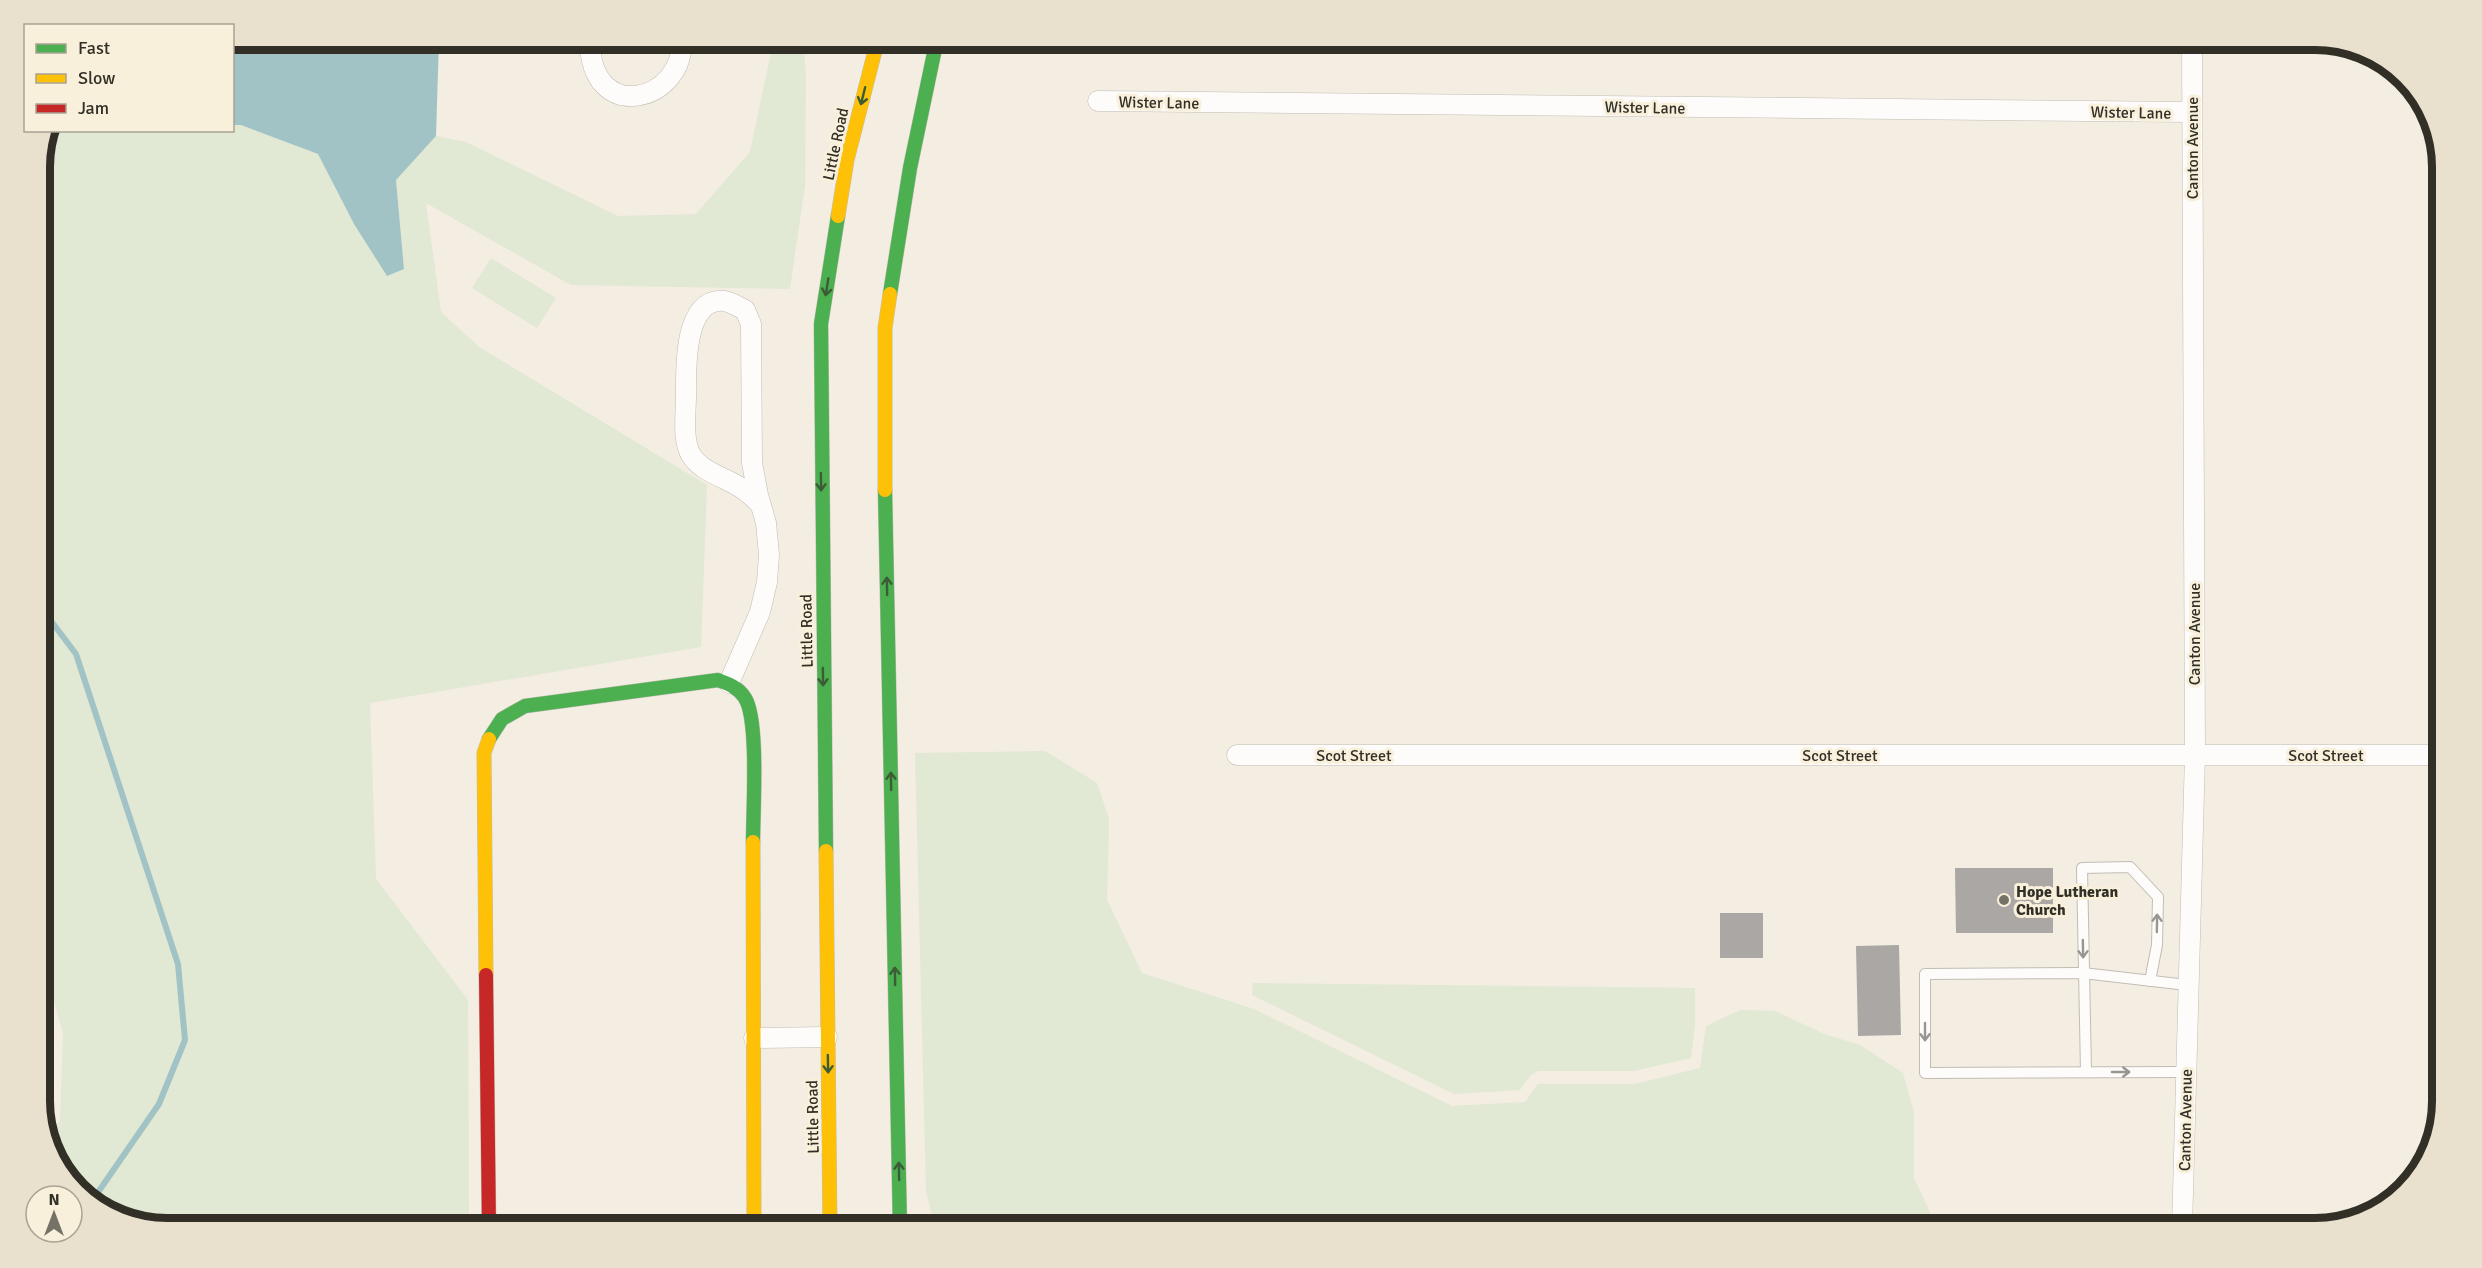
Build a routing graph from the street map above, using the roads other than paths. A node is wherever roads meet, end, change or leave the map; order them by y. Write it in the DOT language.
graph roads {
  1 [pos="590,50"];
  2 [pos="681,50"];
  3 [pos="875,50"];
  4 [pos="936,50"];
  5 [pos="2192,50"];
  6 [pos="1098,101"];
  7 [pos="2192,112"];
  8 [pos="761,505"];
  9 [pos="729,683"];
  10 [pos="1237,754"];
  11 [pos="2195,755"];
  12 [pos="2432,755"];
  13 [pos="2084,973"];
  14 [pos="2150,981"];
  15 [pos="2187,985"];
  16 [pos="827,1037"];
  17 [pos="754,1038"];
  18 [pos="2086,1072"];
  19 [pos="2186,1072"];
  20 [pos="489,1219"];
  21 [pos="754,1219"];
  22 [pos="830,1219"];
  23 [pos="900,1219"];
  24 [pos="2182,1219"];
  1 -- 2 [label="street"];
  3 -- 16 [label="main road, Little Road, one-way"];
  23 -- 4 [label="main road, one-way"];
  5 -- 7 [label="street, Canton Avenue"];
  6 -- 7 [label="street, Wister Lane"];
  7 -- 11 [label="street, Canton Avenue"];
  8 -- 8 [label="street"];
  8 -- 9 [label="street"];
  9 -- 17 [label="main road"];
  9 -- 20 [label="main road"];
  10 -- 11 [label="street, Scot Street"];
  11 -- 12 [label="street, Scot Street"];
  11 -- 15 [label="street, Canton Avenue"];
  13 -- 14 [label="lane"];
  14 -- 13 [label="lane, one-way"];
  13 -- 18 [label="lane"];
  13 -- 18 [label="lane, one-way"];
  14 -- 15 [label="lane"];
  15 -- 19 [label="street, Canton Avenue"];
  16 -- 17 [label="street"];
  16 -- 22 [label="main road, Little Road, one-way"];
  17 -- 21 [label="main road"];
  18 -- 19 [label="lane, one-way"];
  19 -- 24 [label="street, Canton Avenue"];
}
